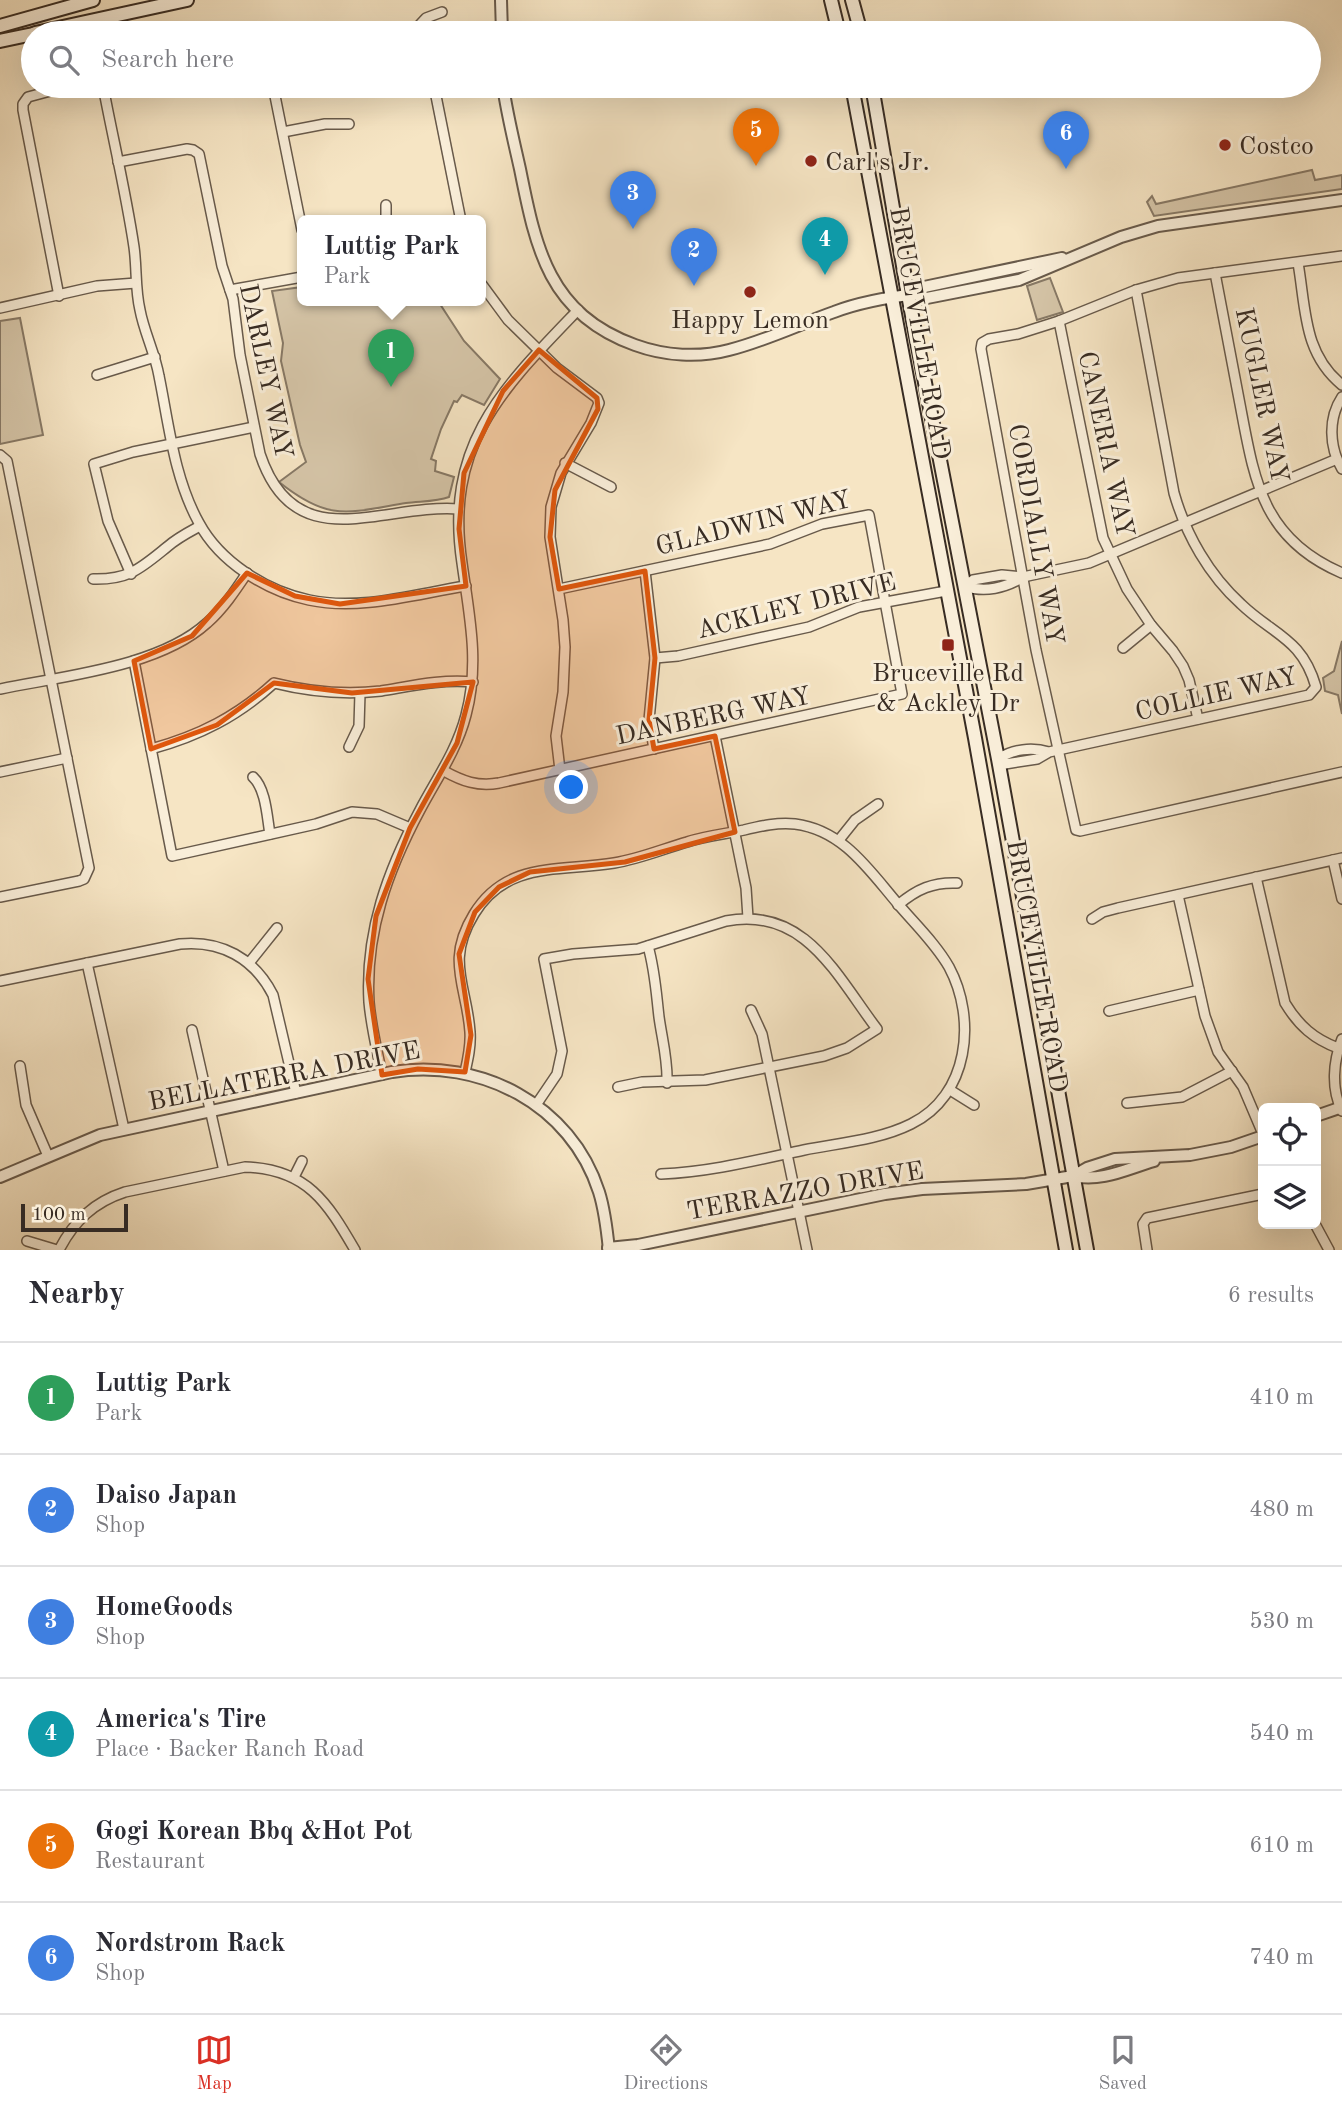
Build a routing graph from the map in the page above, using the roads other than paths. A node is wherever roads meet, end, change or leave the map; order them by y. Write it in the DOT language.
graph roads {
  1 [pos="93,0"];
  2 [pos="187,0"];
  3 [pos="501,0"];
  4 [pos="831,0"];
  5 [pos="852,0"];
  6 [pos="442,12"];
  7 [pos="112,21"];
  8 [pos="423,21"];
  9 [pos="502,21"];
  10 [pos="837,21"];
  11 [pos="858,21"];
  12 [pos="0,26"];
  13 [pos="21,36"];
  14 [pos="0,41"];
  15 [pos="27,98"];
  16 [pos="105,98"];
  17 [pos="275,98"];
  18 [pos="437,98"];
  19 [pos="506,98"];
  20 [pos="854,98"];
  21 [pos="863,98"];
  22 [pos="875,98"];
  23 [pos="876,105"];
  24 [pos="859,120"];
  25 [pos="349,124"];
  26 [pos="282,132"];
  27 [pos="118,162"];
  28 [pos="892,200"];
  29 [pos="1342,200"];
  30 [pos="386,205"];
  31 [pos="299,215"];
  32 [pos="386,215"];
  33 [pos="460,215"];
  34 [pos="1342,256"];
  35 [pos="1298,263"];
  36 [pos="1215,273"];
  37 [pos="297,278"];
  38 [pos="136,283"];
  39 [pos="230,290"];
  40 [pos="1136,290"];
  41 [pos="486,292"];
  42 [pos="913,294"];
  43 [pos="59,296"];
  44 [pos="891,298"];
  45 [pos="0,308"];
  46 [pos="578,310"];
  47 [pos="1059,321"];
  48 [pos="539,350"];
  49 [pos="155,356"];
  50 [pos="97,375"];
  51 [pos="1342,385"];
  52 [pos="1342,397"];
  53 [pos="254,427"];
  54 [pos="173,444"];
  55 [pos="0,455"];
  56 [pos="1337,459"];
  57 [pos="565,463"];
  58 [pos="1342,468"];
  59 [pos="611,487"];
  60 [pos="1260,491"];
  61 [pos="459,509"];
  62 [pos="932,514"];
  63 [pos="1185,525"];
  64 [pos="200,526"];
  65 [pos="1111,556"];
  66 [pos="645,571"];
  67 [pos="247,573"];
  68 [pos="1342,573"];
  69 [pos="131,574"];
  70 [pos="1023,577"];
  71 [pos="93,579"];
  72 [pos="466,586"];
  73 [pos="965,586"];
  74 [pos="559,589"];
  75 [pos="946,591"];
  76 [pos="885,603"];
  77 [pos="1151,625"];
  78 [pos="1123,648"];
  79 [pos="655,658"];
  80 [pos="134,661"];
  81 [pos="51,679"];
  82 [pos="472,682"];
  83 [pos="0,689"];
  84 [pos="965,690"];
  85 [pos="360,693"];
  86 [pos="1198,719"];
  87 [pos="715,736"];
  88 [pos="349,747"];
  89 [pos="151,749"];
  90 [pos="653,749"];
  91 [pos="1053,751"];
  92 [pos="66,758"];
  93 [pos="998,759"];
  94 [pos="560,770"];
  95 [pos="444,771"];
  96 [pos="0,772"];
  97 [pos="1342,772"];
  98 [pos="253,777"];
  99 [pos="878,804"];
  100 [pos="411,828"];
  101 [pos="735,832"];
  102 [pos="270,834"];
  103 [pos="839,840"];
  104 [pos="1338,859"];
  105 [pos="1256,877"];
  106 [pos="957,883"];
  107 [pos="1178,895"];
  108 [pos="0,897"];
  109 [pos="1342,899"];
  110 [pos="898,905"];
  111 [pos="748,918"];
  112 [pos="1092,919"];
  113 [pos="277,928"];
  114 [pos="648,946"];
  115 [pos="87,963"];
  116 [pos="249,963"];
  117 [pos="0,981"];
  118 [pos="1199,990"];
  119 [pos="751,1010"];
  120 [pos="1109,1011"];
  121 [pos="192,1030"];
  122 [pos="1340,1044"];
  123 [pos="20,1066"];
  124 [pos="769,1068"];
  125 [pos="1232,1071"];
  126 [pos="465,1072"];
  127 [pos="382,1074"];
  128 [pos="667,1083"];
  129 [pos="618,1087"];
  130 [pos="950,1090"];
  131 [pos="296,1093"];
  132 [pos="1127,1103"];
  133 [pos="536,1105"];
  134 [pos="974,1105"];
  135 [pos="1341,1109"];
  136 [pos="210,1111"];
  137 [pos="1321,1115"];
  138 [pos="1258,1120"];
  139 [pos="124,1129"];
  140 [pos="1258,1137"];
  141 [pos="787,1153"];
  142 [pos="48,1156"];
  143 [pos="302,1161"];
  144 [pos="224,1171"];
  145 [pos="661,1174"];
  146 [pos="1073,1176"];
  147 [pos="0,1177"];
  148 [pos="294,1177"];
  149 [pos="1052,1180"];
  150 [pos="1258,1195"];
  151 [pos="799,1212"];
  152 [pos="1318,1229"];
  153 [pos="27,1241"];
  154 [pos="609,1249"];
  155 [pos="58,1250"];
  156 [pos="354,1250"];
  157 [pos="807,1250"];
  158 [pos="1066,1250"];
  159 [pos="1087,1250"];
  160 [pos="1147,1250"];
  161 [pos="1329,1250"];
  1 -- 12 [label="main road"];
  2 -- 7 [label="main road"];
  3 -- 9 [label="street"];
  4 -- 10 [label="main road"];
  5 -- 11 [label="main road"];
  6 -- 8 [label="street"];
  13 -- 14 [label="main road"];
  15 -- 43 [label="street"];
  16 -- 27 [label="street"];
  17 -- 26 [label="street"];
  18 -- 33 [label="street"];
  19 -- 46 [label="street"];
  20 -- 24 [label="main road, BRUCEVILLE ROAD"];
  21 -- 23 [label="main road"];
  22 -- 23 [label="main road, BRUCEVILLE ROAD"];
  23 -- 28 [label="main road, BRUCEVILLE ROAD"];
  24 -- 28 [label="main road, BRUCEVILLE ROAD"];
  24 -- 44 [label="main road, BRUCEVILLE ROAD"];
  25 -- 26 [label="street"];
  26 -- 31 [label="street"];
  27 -- 38 [label="street"];
  27 -- 39 [label="street, DARLEY WAY"];
  28 -- 42 [label="main road, BRUCEVILLE ROAD"];
  29 -- 42 [label="street"];
  30 -- 32 [label="street"];
  34 -- 35 [label="street, CORDIALLY WAY"];
  35 -- 36 [label="street, CORDIALLY WAY"];
  35 -- 51 [label="street"];
  36 -- 40 [label="street, CORDIALLY WAY"];
  36 -- 60 [label="street, KUGLER WAY"];
  37 -- 39 [label="street"];
  38 -- 43 [label="street"];
  38 -- 49 [label="street"];
  39 -- 53 [label="street, DARLEY WAY"];
  40 -- 47 [label="street, CORDIALLY WAY"];
  40 -- 63 [label="street, COLLIE WAY"];
  41 -- 48 [label="street"];
  42 -- 44 [label="street"];
  42 -- 73 [label="main road, BRUCEVILLE ROAD"];
  43 -- 45 [label="street"];
  44 -- 46 [label="street"];
  44 -- 62 [label="main road, BRUCEVILLE ROAD"];
  46 -- 48 [label="street"];
  47 -- 65 [label="street, CANERIA WAY"];
  47 -- 70 [label="street, CORDIALLY WAY"];
  48 -- 57 [label="street"];
  48 -- 61 [label="street"];
  49 -- 50 [label="street"];
  49 -- 54 [label="street"];
  52 -- 56 [label="street"];
  53 -- 54 [label="street"];
  53 -- 61 [label="street, DARLEY WAY"];
  54 -- 64 [label="street"];
  54 -- 69 [label="street"];
  55 -- 81 [label="street"];
  56 -- 58 [label="street"];
  56 -- 60 [label="street"];
  57 -- 59 [label="street"];
  57 -- 74 [label="street"];
  60 -- 63 [label="street"];
  60 -- 68 [label="street, KUGLER WAY"];
  61 -- 72 [label="street"];
  62 -- 73 [label="main road, BRUCEVILLE ROAD"];
  62 -- 75 [label="main road, BRUCEVILLE ROAD"];
  63 -- 65 [label="street"];
  63 -- 86 [label="street, COLLIE WAY"];
  64 -- 67 [label="street"];
  64 -- 69 [label="street"];
  65 -- 70 [label="street"];
  65 -- 77 [label="street, CANERIA WAY"];
  66 -- 74 [label="street, GLADWIN WAY"];
  66 -- 76 [label="street, GLADWIN WAY"];
  66 -- 79 [label="street"];
  67 -- 72 [label="street"];
  67 -- 80 [label="street"];
  69 -- 71 [label="street"];
  70 -- 73 [label="street"];
  70 -- 91 [label="street, CORDIALLY WAY"];
  72 -- 82 [label="street"];
  73 -- 93 [label="main road, BRUCEVILLE ROAD"];
  74 -- 94 [label="street"];
  75 -- 76 [label="street, ACKLEY DRIVE"];
  75 -- 84 [label="main road, BRUCEVILLE ROAD"];
  76 -- 79 [label="street, ACKLEY DRIVE"];
  76 -- 87 [label="street, DANBERG WAY"];
  77 -- 78 [label="street"];
  77 -- 86 [label="street, CANERIA WAY"];
  79 -- 90 [label="street"];
  80 -- 81 [label="street"];
  80 -- 89 [label="street"];
  81 -- 83 [label="street"];
  81 -- 92 [label="street"];
  82 -- 85 [label="street"];
  82 -- 95 [label="street"];
  84 -- 93 [label="main road, BRUCEVILLE ROAD"];
  84 -- 149 [label="main road, BRUCEVILLE ROAD"];
  85 -- 88 [label="street"];
  85 -- 89 [label="street"];
  86 -- 91 [label="street, COLLIE WAY"];
  87 -- 90 [label="street, DANBERG WAY"];
  87 -- 101 [label="street"];
  89 -- 102 [label="street"];
  90 -- 94 [label="street, DANBERG WAY"];
  91 -- 93 [label="street, COLLIE WAY"];
  91 -- 97 [label="street, CORDIALLY WAY"];
  92 -- 96 [label="street"];
  92 -- 108 [label="street"];
  93 -- 146 [label="main road, BRUCEVILLE ROAD"];
  94 -- 95 [label="street, DANBERG WAY"];
  95 -- 100 [label="street"];
  98 -- 102 [label="street"];
  99 -- 103 [label="street"];
  100 -- 102 [label="street"];
  100 -- 127 [label="street"];
  101 -- 103 [label="street"];
  101 -- 111 [label="street"];
  101 -- 126 [label="street"];
  103 -- 110 [label="street"];
  104 -- 105 [label="street"];
  104 -- 109 [label="street"];
  105 -- 107 [label="street"];
  105 -- 122 [label="street"];
  106 -- 110 [label="street"];
  107 -- 112 [label="street"];
  107 -- 118 [label="street"];
  110 -- 130 [label="street"];
  111 -- 114 [label="street"];
  111 -- 124 [label="street"];
  113 -- 116 [label="street"];
  114 -- 128 [label="street"];
  114 -- 133 [label="street"];
  115 -- 116 [label="street"];
  115 -- 117 [label="street"];
  115 -- 139 [label="street"];
  116 -- 131 [label="street"];
  118 -- 120 [label="street"];
  118 -- 125 [label="street"];
  119 -- 124 [label="street"];
  121 -- 136 [label="street"];
  122 -- 135 [label="street"];
  123 -- 142 [label="street"];
  124 -- 128 [label="street"];
  124 -- 141 [label="street"];
  125 -- 132 [label="street"];
  125 -- 138 [label="street"];
  126 -- 127 [label="street, BELLATERRA DRIVE"];
  126 -- 133 [label="street, BELLATERRA DRIVE"];
  127 -- 131 [label="street, BELLATERRA DRIVE"];
  128 -- 129 [label="street"];
  130 -- 134 [label="street"];
  130 -- 141 [label="street"];
  131 -- 136 [label="street, BELLATERRA DRIVE"];
  133 -- 154 [label="street, BELLATERRA DRIVE"];
  135 -- 137 [label="street"];
  136 -- 139 [label="street, BELLATERRA DRIVE"];
  136 -- 144 [label="street"];
  139 -- 142 [label="street, BELLATERRA DRIVE"];
  140 -- 146 [label="street, TERRAZZO DRIVE"];
  141 -- 145 [label="street"];
  141 -- 151 [label="street"];
  142 -- 147 [label="street, BELLATERRA DRIVE"];
  143 -- 148 [label="street"];
  144 -- 148 [label="street"];
  144 -- 155 [label="street"];
  146 -- 149 [label="street, TERRAZZO DRIVE"];
  146 -- 159 [label="main road, BRUCEVILLE ROAD"];
  148 -- 156 [label="street"];
  149 -- 151 [label="street, TERRAZZO DRIVE"];
  149 -- 158 [label="main road, BRUCEVILLE ROAD"];
  150 -- 160 [label="street"];
  151 -- 154 [label="street, TERRAZZO DRIVE"];
  151 -- 157 [label="street"];
  152 -- 161 [label="street"];
  153 -- 155 [label="street"];
}
